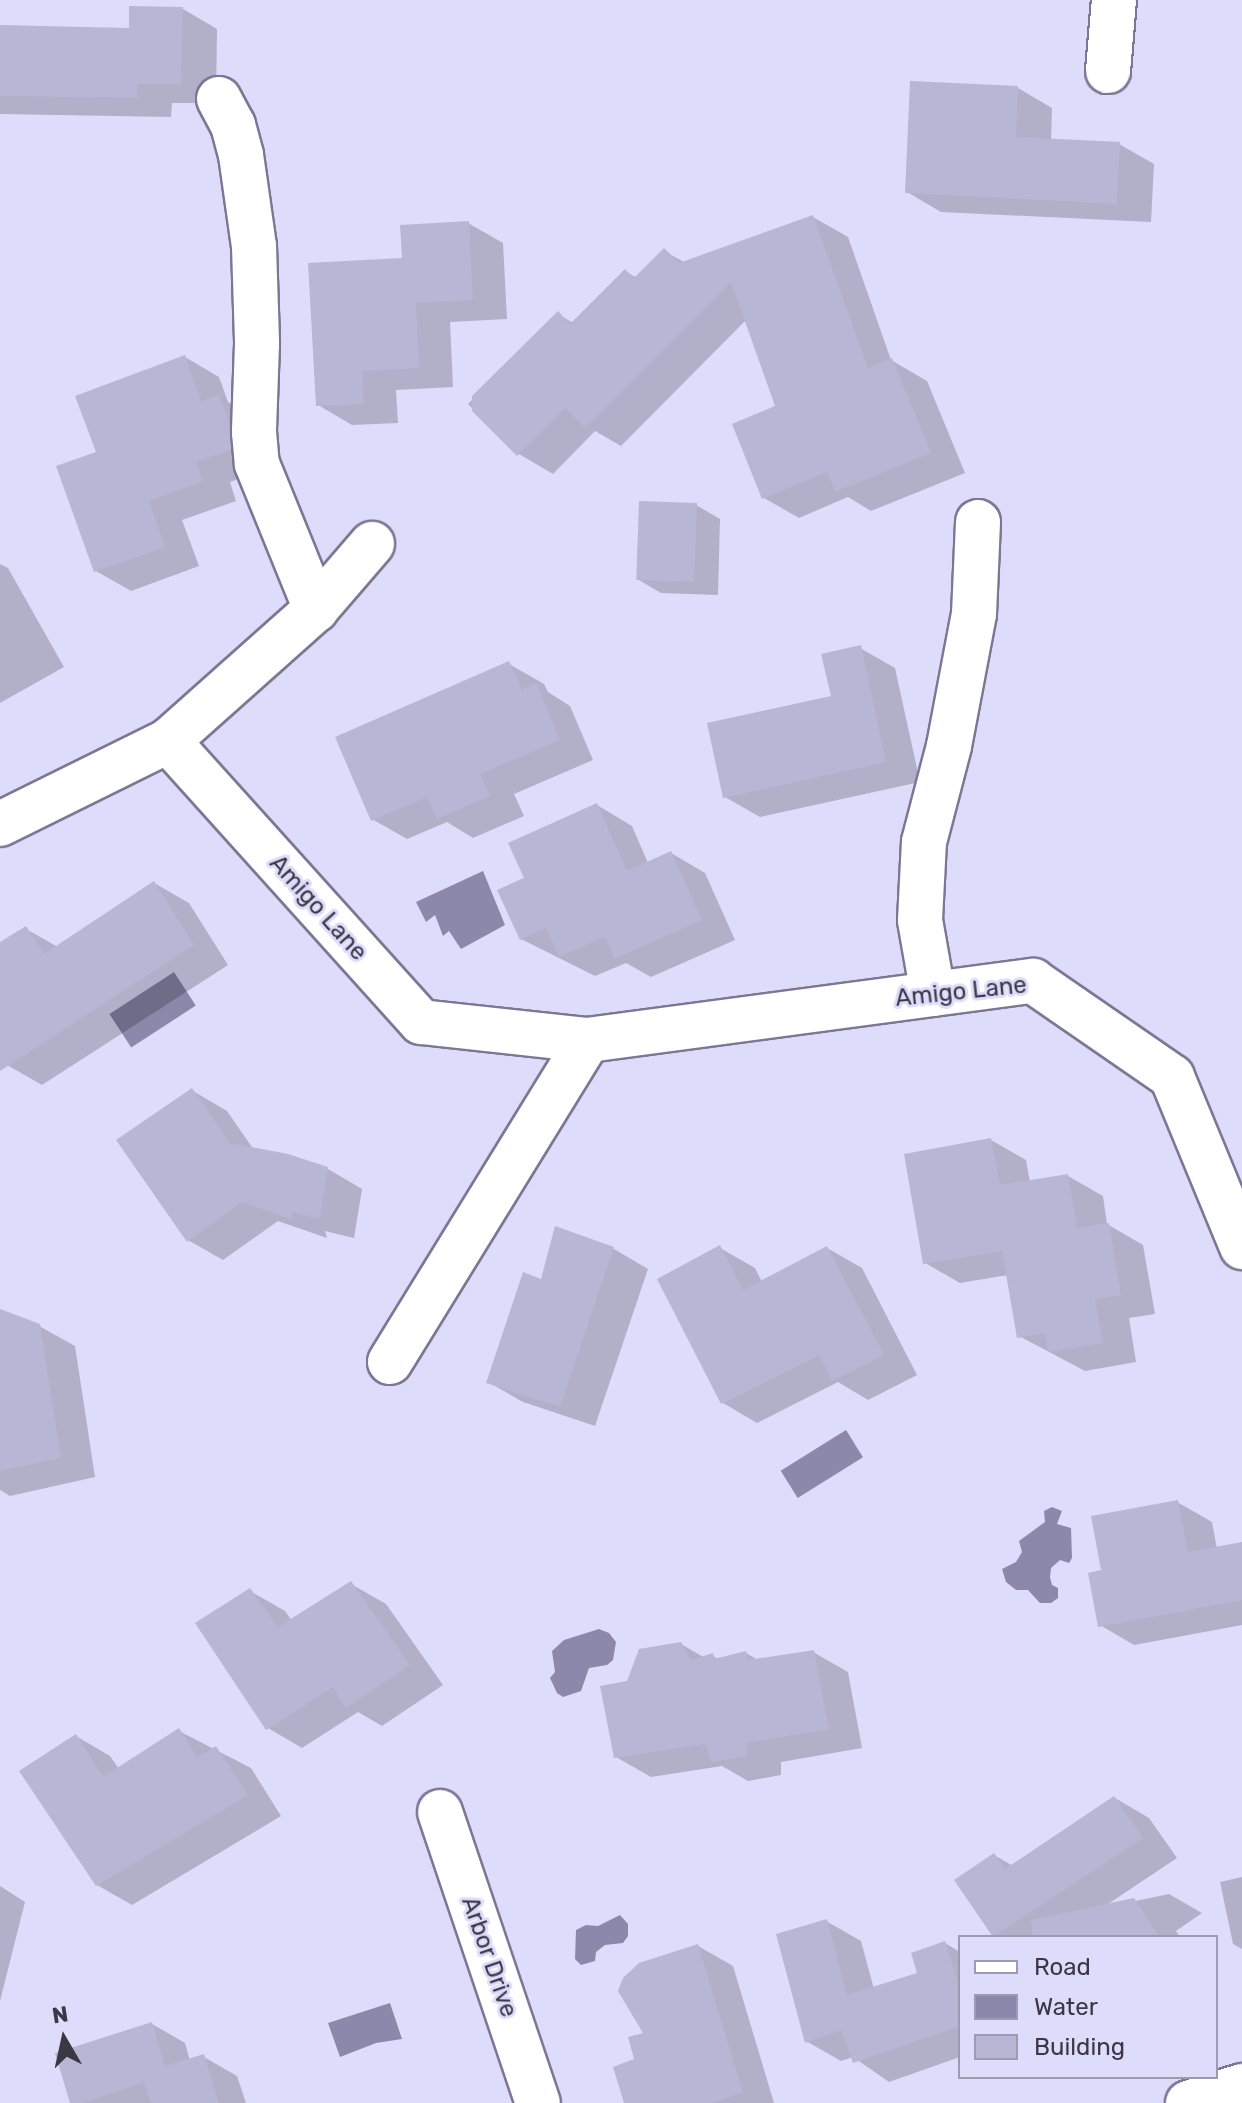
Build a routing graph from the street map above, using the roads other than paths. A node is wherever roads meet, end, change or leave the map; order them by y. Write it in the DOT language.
graph roads {
  1 [pos="1114,0"];
  2 [pos="1108,71"];
  3 [pos="219,99"];
  4 [pos="978,522"];
  5 [pos="372,544"];
  6 [pos="316,609"];
  7 [pos="168,741"];
  8 [pos="0,824"];
  9 [pos="933,994"];
  10 [pos="588,1040"];
  11 [pos="1242,1247"];
  12 [pos="390,1362"];
  13 [pos="440,1812"];
  14 [pos="1242,2086"];
  15 [pos="538,2103"];
  16 [pos="1188,2103"];
  1 -- 2 [label="street"];
  3 -- 6 [label="street"];
  4 -- 9 [label="street"];
  5 -- 6 [label="street"];
  6 -- 7 [label="street"];
  7 -- 8 [label="street"];
  7 -- 10 [label="street, Amigo Lane"];
  9 -- 10 [label="street, Amigo Lane"];
  9 -- 11 [label="street, Amigo Lane"];
  10 -- 12 [label="street"];
  13 -- 15 [label="street, Arbor Drive"];
  14 -- 16 [label="street"];
}
